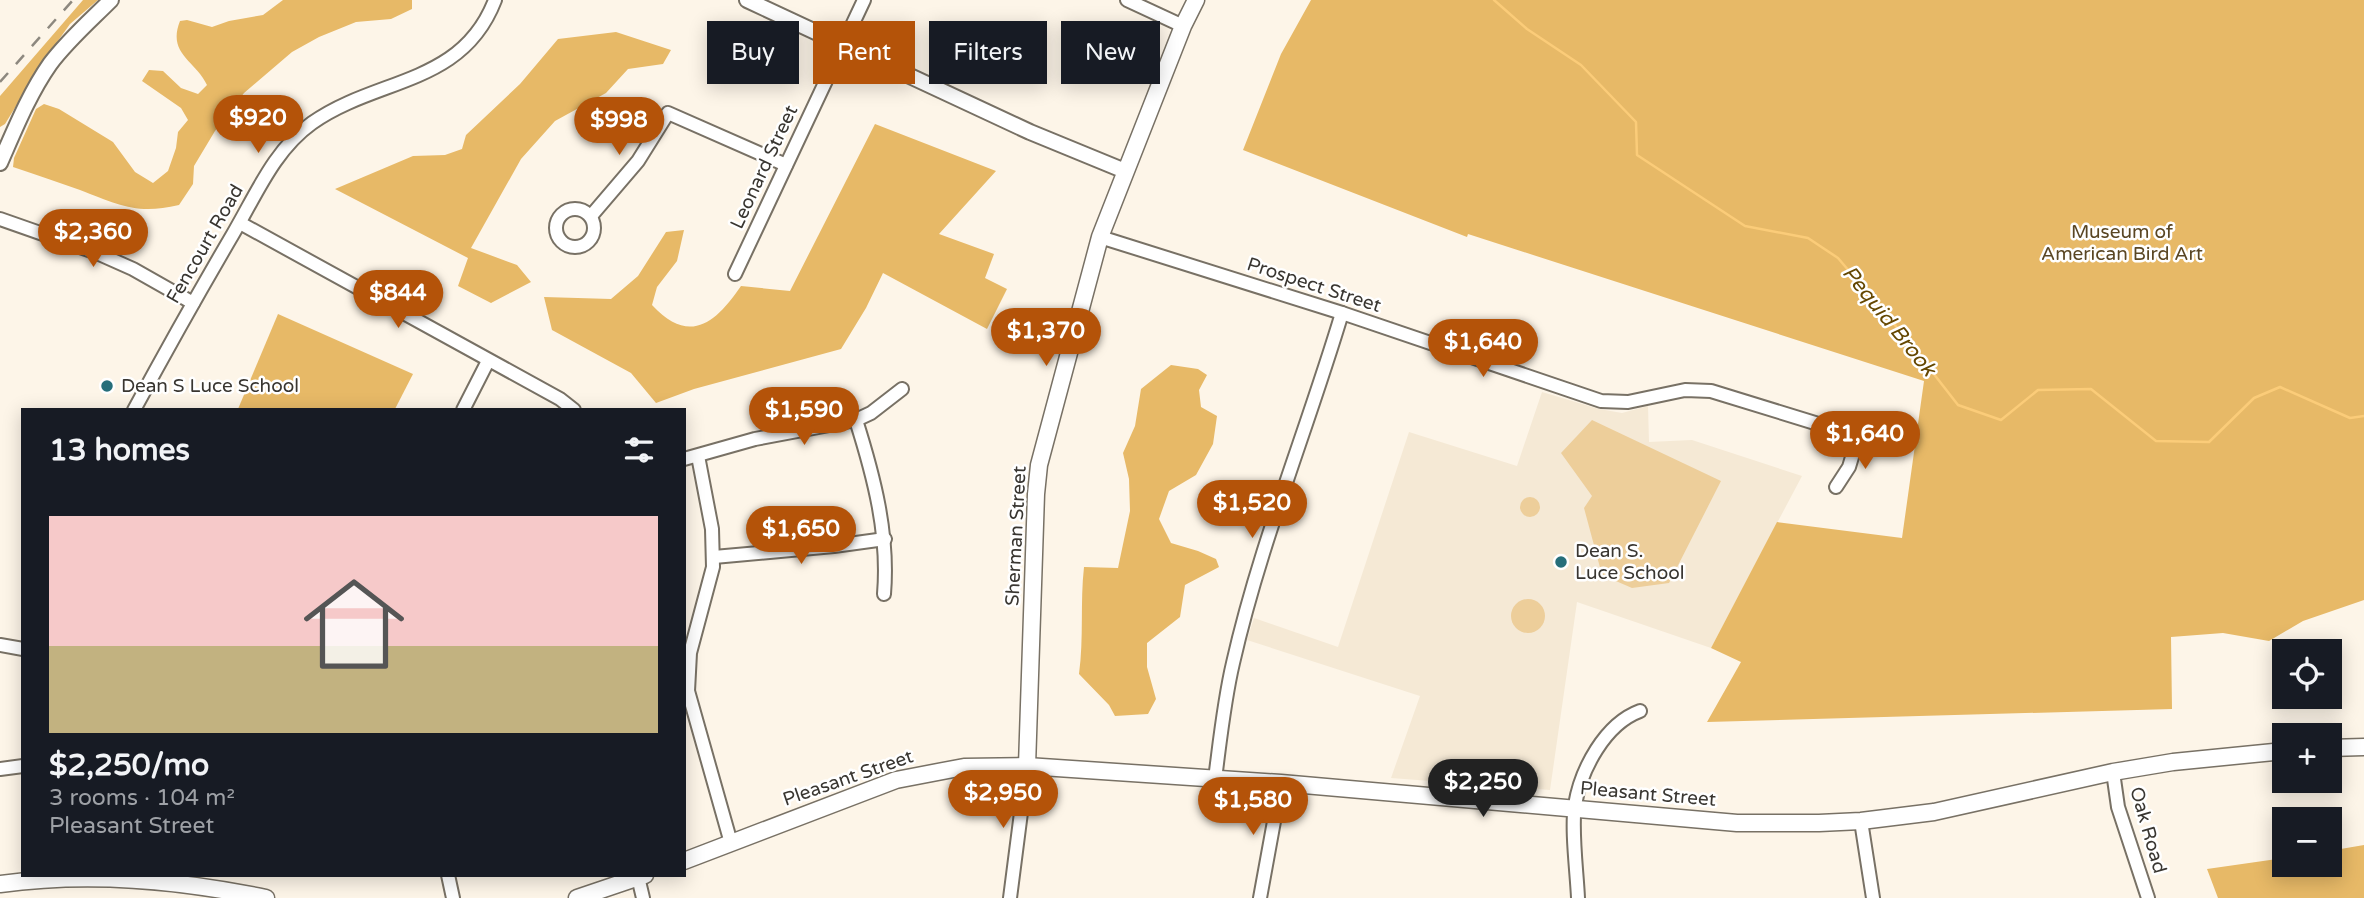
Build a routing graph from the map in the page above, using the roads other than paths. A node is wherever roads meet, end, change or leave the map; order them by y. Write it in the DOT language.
graph roads {
  1 [pos="111,0"];
  2 [pos="495,0"];
  3 [pos="747,0"];
  4 [pos="864,0"];
  5 [pos="1127,0"];
  6 [pos="1196,0"];
  7 [pos="854,21"];
  8 [pos="1182,26"];
  9 [pos="813,32"];
  10 [pos="915,79"];
  11 [pos="824,84"];
  12 [pos="0,163"];
  13 [pos="786,165"];
  14 [pos="1125,171"];
  15 [pos="591,216"];
  16 [pos="0,219"];
  17 [pos="240,223"];
  18 [pos="1100,237"];
  19 [pos="735,274"];
  20 [pos="193,303"];
  21 [pos="1342,313"];
  22 [pos="488,361"];
  23 [pos="902,389"];
  24 [pos="135,408"];
  25 [pos="464,408"];
  26 [pos="571,408"];
  27 [pos="856,419"];
  28 [pos="1858,437"];
  29 [pos="1880,443"];
  30 [pos="691,457"];
  31 [pos="1836,487"];
  32 [pos="885,539"];
  33 [pos="714,557"];
  34 [pos="884,594"];
  35 [pos="0,645"];
  36 [pos="21,649"];
  37 [pos="1640,710"];
  38 [pos="2364,747"];
  39 [pos="2342,748"];
  40 [pos="2272,752"];
  41 [pos="21,766"];
  42 [pos="1027,766"];
  43 [pos="0,769"];
  44 [pos="2113,772"];
  45 [pos="1215,779"];
  46 [pos="1281,783"];
  47 [pos="1574,808"];
  48 [pos="1861,821"];
  49 [pos="731,843"];
  50 [pos="686,860"];
  51 [pos="448,877"];
  52 [pos="634,877"];
  53 [pos="641,877"];
  54 [pos="29,878"];
  55 [pos="608,881"];
  56 [pos="0,884"];
  57 [pos="266,898"];
  58 [pos="453,898"];
  59 [pos="577,898"];
  60 [pos="643,898"];
  61 [pos="1010,898"];
  62 [pos="1260,898"];
  63 [pos="1578,898"];
  64 [pos="1873,898"];
  65 [pos="2148,898"];
  1 -- 12 [label="street"];
  2 -- 17 [label="street, Fencourt Road"];
  3 -- 9 [label="street"];
  4 -- 7 [label="street, Leonard Street"];
  5 -- 8 [label="street"];
  6 -- 8 [label="main road, Sherman Street"];
  8 -- 14 [label="main road, Sherman Street"];
  10 -- 14 [label="street"];
  11 -- 13 [label="street, Leonard Street"];
  13 -- 15 [label="street"];
  13 -- 19 [label="street, Leonard Street"];
  14 -- 18 [label="main road, Sherman Street"];
  16 -- 20 [label="street"];
  17 -- 20 [label="street, Fencourt Road"];
  17 -- 22 [label="street"];
  18 -- 21 [label="street, Prospect Street"];
  18 -- 42 [label="main road, Sherman Street"];
  20 -- 24 [label="street, Fencourt Road"];
  21 -- 28 [label="street, Prospect Street"];
  21 -- 45 [label="street"];
  22 -- 25 [label="street"];
  22 -- 26 [label="street"];
  23 -- 27 [label="street"];
  27 -- 30 [label="street"];
  27 -- 32 [label="street"];
  28 -- 29 [label="street, Prospect Street"];
  28 -- 31 [label="street"];
  30 -- 33 [label="street"];
  32 -- 33 [label="street"];
  32 -- 34 [label="street"];
  33 -- 49 [label="street"];
  35 -- 36 [label="street"];
  37 -- 47 [label="street"];
  38 -- 39 [label="main road"];
  40 -- 44 [label="main road, Pleasant Street"];
  41 -- 43 [label="street"];
  42 -- 45 [label="main road, Pleasant Street"];
  42 -- 49 [label="main road, Pleasant Street"];
  42 -- 61 [label="street"];
  44 -- 48 [label="main road, Pleasant Street"];
  44 -- 65 [label="street, Oak Road"];
  45 -- 46 [label="main road, Pleasant Street"];
  46 -- 47 [label="main road, Pleasant Street"];
  46 -- 62 [label="street"];
  47 -- 48 [label="main road, Pleasant Street"];
  47 -- 63 [label="street"];
  48 -- 64 [label="street"];
  49 -- 50 [label="main road, Pleasant Street"];
  51 -- 58 [label="street"];
  52 -- 55 [label="main road"];
  53 -- 60 [label="street"];
  54 -- 56 [label="main road"];
  54 -- 57 [label="main road"];
  55 -- 59 [label="main road"];
}
